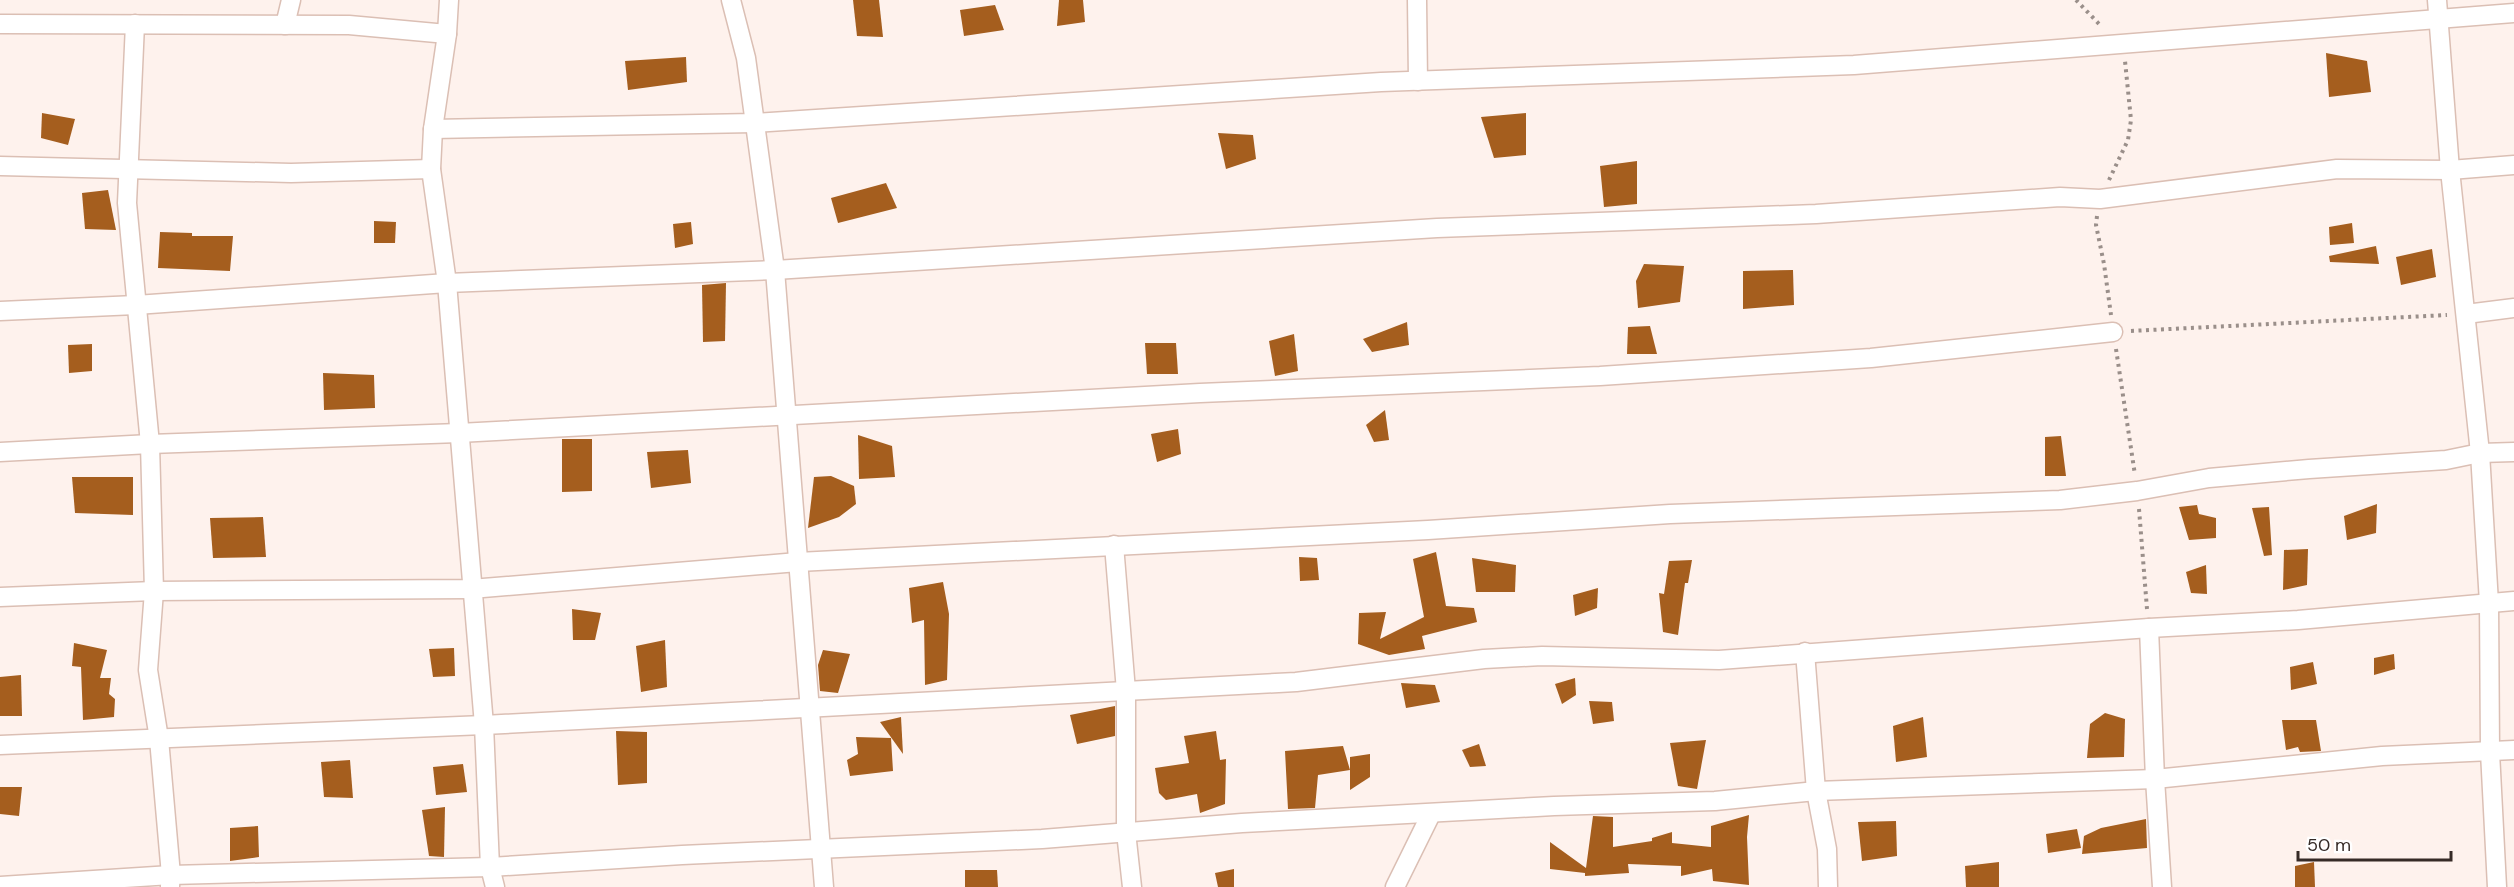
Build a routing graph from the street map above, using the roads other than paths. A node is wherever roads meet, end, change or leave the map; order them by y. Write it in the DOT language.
graph roads {
  1 [pos="291,0"];
  2 [pos="449,0"];
  3 [pos="731,0"];
  4 [pos="1417,0"];
  5 [pos="2437,0"];
  6 [pos="2514,13"];
  7 [pos="2439,19"];
  8 [pos="0,24"];
  9 [pos="135,24"];
  10 [pos="285,25"];
  11 [pos="447,34"];
  12 [pos="1418,81"];
  13 [pos="754,123"];
  14 [pos="433,129"];
  15 [pos="2514,165"];
  16 [pos="0,166"];
  17 [pos="127,169"];
  18 [pos="431,169"];
  19 [pos="2450,170"];
  20 [pos="775,270"];
  21 [pos="447,283"];
  22 [pos="136,305"];
  23 [pos="2514,308"];
  24 [pos="0,311"];
  25 [pos="2466,314"];
  26 [pos="2114,332"];
  27 [pos="786,417"];
  28 [pos="459,433"];
  29 [pos="150,444"];
  30 [pos="0,452"];
  31 [pos="2514,452"];
  32 [pos="2480,453"];
  33 [pos="1114,544"];
  34 [pos="798,562"];
  35 [pos="471,589"];
  36 [pos="154,591"];
  37 [pos="0,597"];
  38 [pos="2514,601"];
  39 [pos="2489,603"];
  40 [pos="2149,628"];
  41 [pos="1805,652"];
  42 [pos="1126,691"];
  43 [pos="809,707"];
  44 [pos="484,725"];
  45 [pos="159,739"];
  46 [pos="0,745"];
  47 [pos="2514,750"];
  48 [pos="2490,752"];
  49 [pos="2155,779"];
  50 [pos="1816,791"];
  51 [pos="1431,814"];
  52 [pos="1126,832"];
  53 [pos="819,850"];
  54 [pos="490,867"];
  55 [pos="170,881"];
  56 [pos="0,886"];
  57 [pos="495,887"];
  58 [pos="824,887"];
  59 [pos="1132,887"];
  60 [pos="1395,887"];
  61 [pos="1828,887"];
  62 [pos="2162,887"];
  63 [pos="2497,887"];
  1 -- 10 [label="street"];
  2 -- 11 [label="street"];
  3 -- 13 [label="street"];
  4 -- 12 [label="street"];
  5 -- 7 [label="street"];
  6 -- 7 [label="street"];
  7 -- 12 [label="street"];
  7 -- 19 [label="street"];
  8 -- 9 [label="street"];
  9 -- 10 [label="street"];
  9 -- 17 [label="street"];
  10 -- 11 [label="street"];
  11 -- 14 [label="street"];
  12 -- 13 [label="street"];
  13 -- 14 [label="street"];
  13 -- 20 [label="street"];
  14 -- 18 [label="street"];
  15 -- 19 [label="street"];
  16 -- 17 [label="street"];
  17 -- 18 [label="street"];
  17 -- 22 [label="street"];
  18 -- 21 [label="street"];
  19 -- 20 [label="street"];
  19 -- 25 [label="street"];
  20 -- 21 [label="street"];
  20 -- 27 [label="street"];
  21 -- 22 [label="street"];
  21 -- 28 [label="street"];
  22 -- 24 [label="street"];
  22 -- 29 [label="street"];
  23 -- 25 [label="street"];
  25 -- 32 [label="street"];
  26 -- 27 [label="street"];
  27 -- 28 [label="street"];
  27 -- 34 [label="street"];
  28 -- 29 [label="street"];
  28 -- 35 [label="street"];
  29 -- 30 [label="street"];
  29 -- 36 [label="street"];
  31 -- 32 [label="street"];
  32 -- 33 [label="street"];
  32 -- 39 [label="street"];
  33 -- 34 [label="street"];
  33 -- 42 [label="street"];
  34 -- 35 [label="street"];
  34 -- 43 [label="street"];
  35 -- 36 [label="street"];
  35 -- 44 [label="street"];
  36 -- 37 [label="street"];
  36 -- 45 [label="street"];
  38 -- 39 [label="street"];
  39 -- 40 [label="street"];
  39 -- 48 [label="street"];
  40 -- 41 [label="street"];
  40 -- 49 [label="street"];
  41 -- 42 [label="street"];
  41 -- 50 [label="street"];
  42 -- 43 [label="street"];
  42 -- 52 [label="street"];
  43 -- 44 [label="street"];
  43 -- 53 [label="street"];
  44 -- 45 [label="street"];
  44 -- 54 [label="street"];
  45 -- 46 [label="street"];
  45 -- 55 [label="street"];
  47 -- 48 [label="street"];
  48 -- 49 [label="street"];
  48 -- 63 [label="street"];
  49 -- 50 [label="street"];
  49 -- 62 [label="street"];
  50 -- 51 [label="street"];
  50 -- 61 [label="street"];
  51 -- 52 [label="street"];
  51 -- 60 [label="street"];
  52 -- 53 [label="street"];
  52 -- 59 [label="street"];
  53 -- 54 [label="street"];
  53 -- 58 [label="street"];
  54 -- 55 [label="street"];
  54 -- 57 [label="street"];
  55 -- 56 [label="street"];
}
